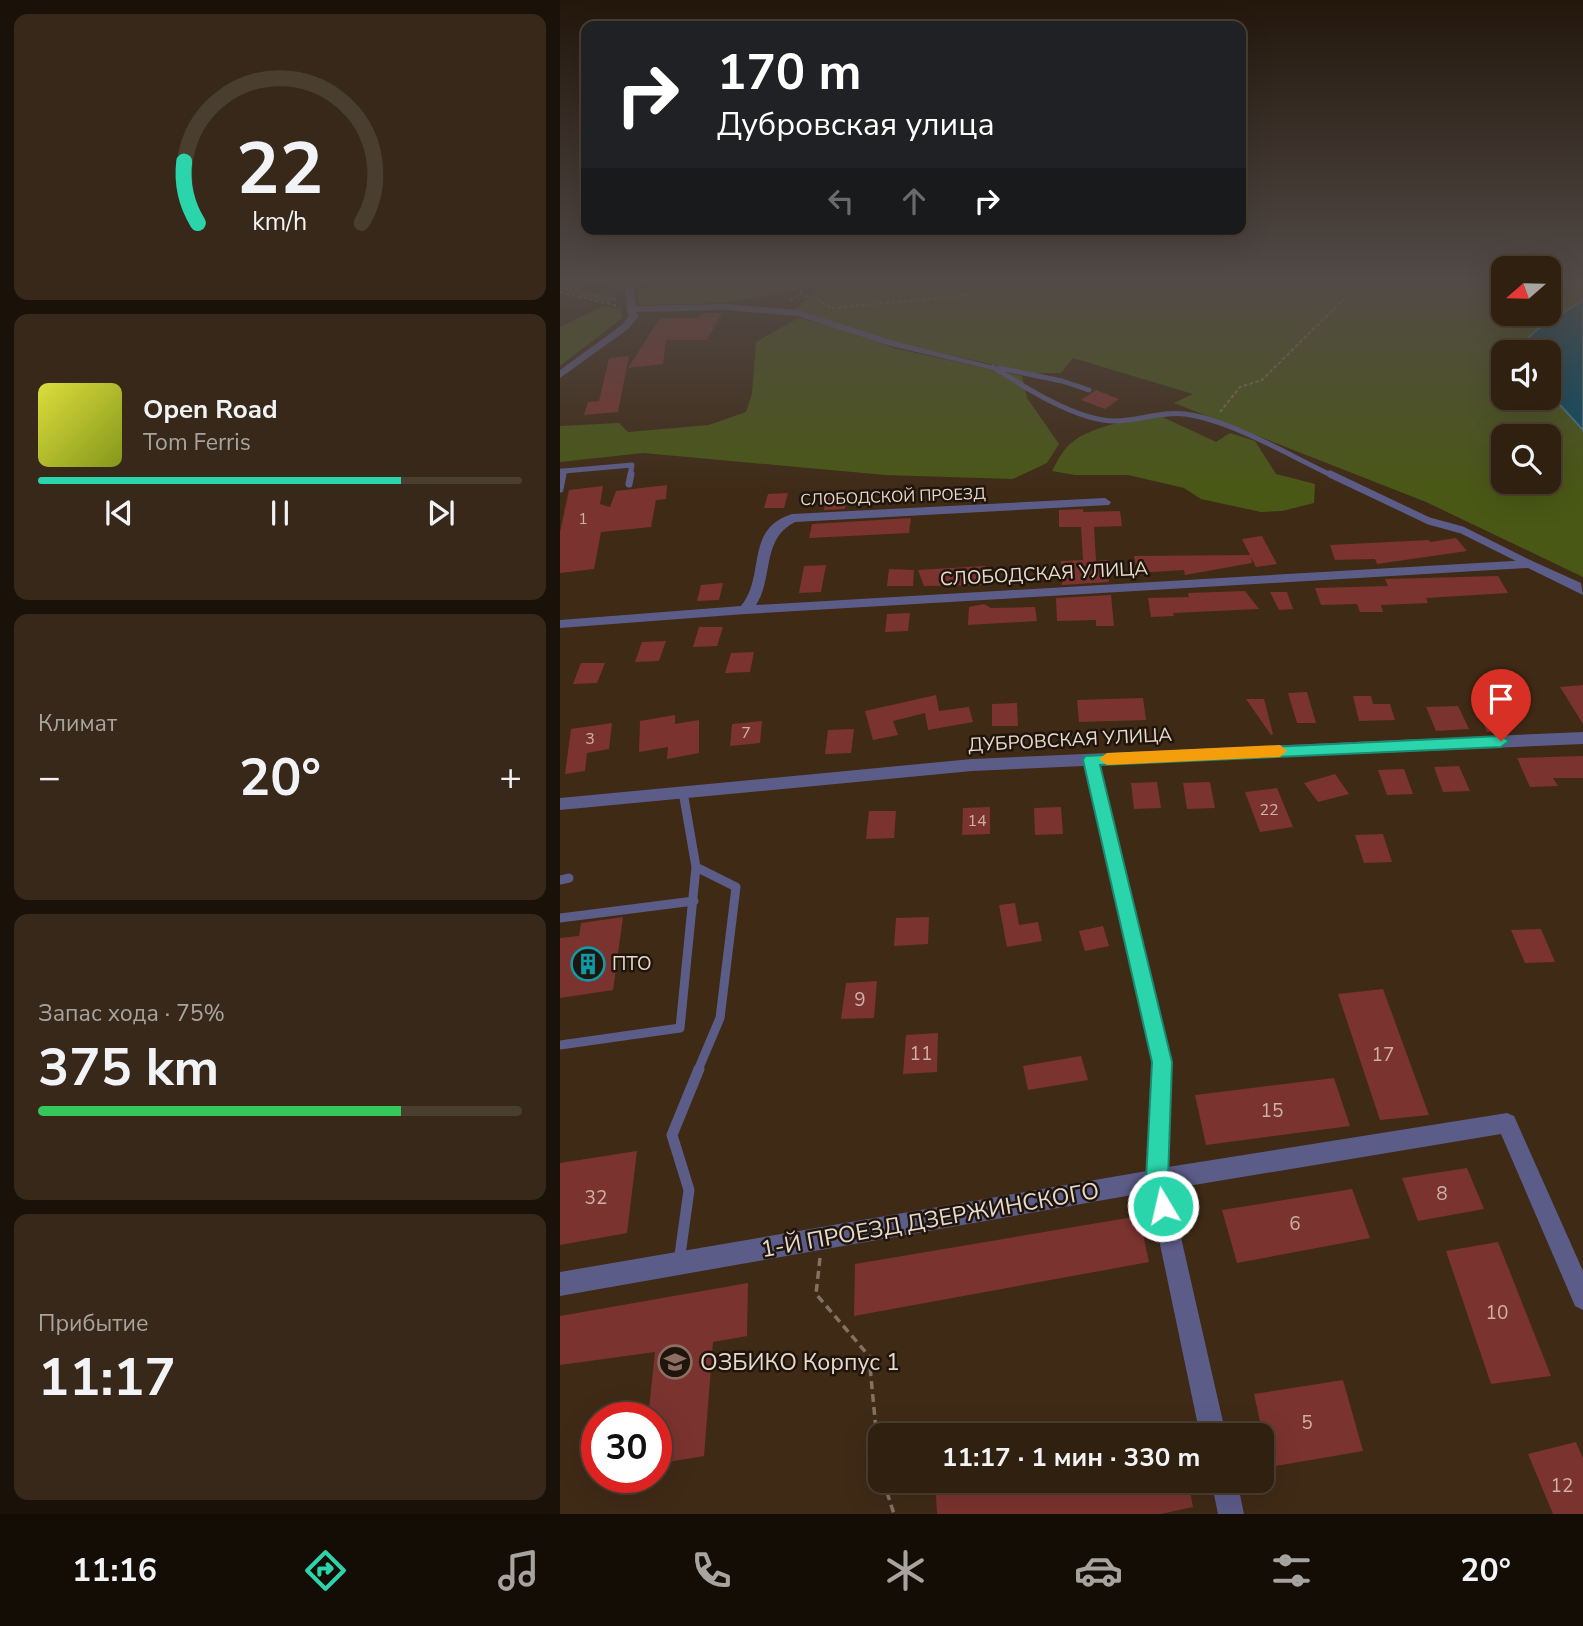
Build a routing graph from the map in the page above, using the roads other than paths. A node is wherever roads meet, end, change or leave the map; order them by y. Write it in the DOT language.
graph roads {
  1 [pos="591,351"];
  2 [pos="923,351"];
  3 [pos="993,367"];
  4 [pos="562,371"];
  5 [pos="1032,375"];
  6 [pos="1089,390"];
  7 [pos="1036,395"];
  8 [pos="562,471"];
  9 [pos="629,484"];
  10 [pos="560,489"];
  11 [pos="1105,502"];
  12 [pos="1530,564"];
  13 [pos="1583,591"];
  14 [pos="745,611"];
  15 [pos="560,624"];
  16 [pos="1583,737"];
  17 [pos="1091,760"];
  18 [pos="683,792"];
  19 [pos="560,804"];
  20 [pos="696,867"];
  21 [pos="694,901"];
  22 [pos="560,918"];
  23 [pos="560,1045"];
  24 [pos="1157,1180"];
  25 [pos="679,1265"];
  26 [pos="560,1284"];
  27 [pos="1583,1298"];
  28 [pos="1210,1423"];
  29 [pos="1227,1493"];
  30 [pos="1231,1514"];
  1 -- 4 [label="street"];
  2 -- 3 [label="street"];
  3 -- 5 [label="lane"];
  3 -- 7 [label="lane"];
  5 -- 6 [label="lane"];
  5 -- 7 [label="lane"];
  7 -- 12 [label="lane"];
  8 -- 9 [label="lane"];
  8 -- 10 [label="lane"];
  11 -- 14 [label="street, СЛОБОДСКОЙ ПРОЕЗД"];
  12 -- 13 [label="street"];
  12 -- 14 [label="street, СЛОБОДСКАЯ УЛИЦА"];
  14 -- 15 [label="street, СЛОБОДСКАЯ УЛИЦА"];
  16 -- 17 [label="street, ДУБРОВСКАЯ УЛИЦА"];
  17 -- 18 [label="street, ДУБРОВСКАЯ УЛИЦА"];
  17 -- 24 [label="street"];
  18 -- 19 [label="street, ДУБРОВСКАЯ УЛИЦА"];
  18 -- 20 [label="lane"];
  20 -- 21 [label="lane"];
  20 -- 25 [label="lane"];
  21 -- 22 [label="lane"];
  21 -- 23 [label="lane"];
  24 -- 25 [label="street, 1-Й ПРОЕЗД ДЗЕРЖИНСКОГО"];
  24 -- 27 [label="street, 1-Й ПРОЕЗД ДЗЕРЖИНСКОГО"];
  24 -- 28 [label="street"];
  25 -- 26 [label="street, 1-Й ПРОЕЗД ДЗЕРЖИНСКОГО"];
  29 -- 30 [label="street"];
}
